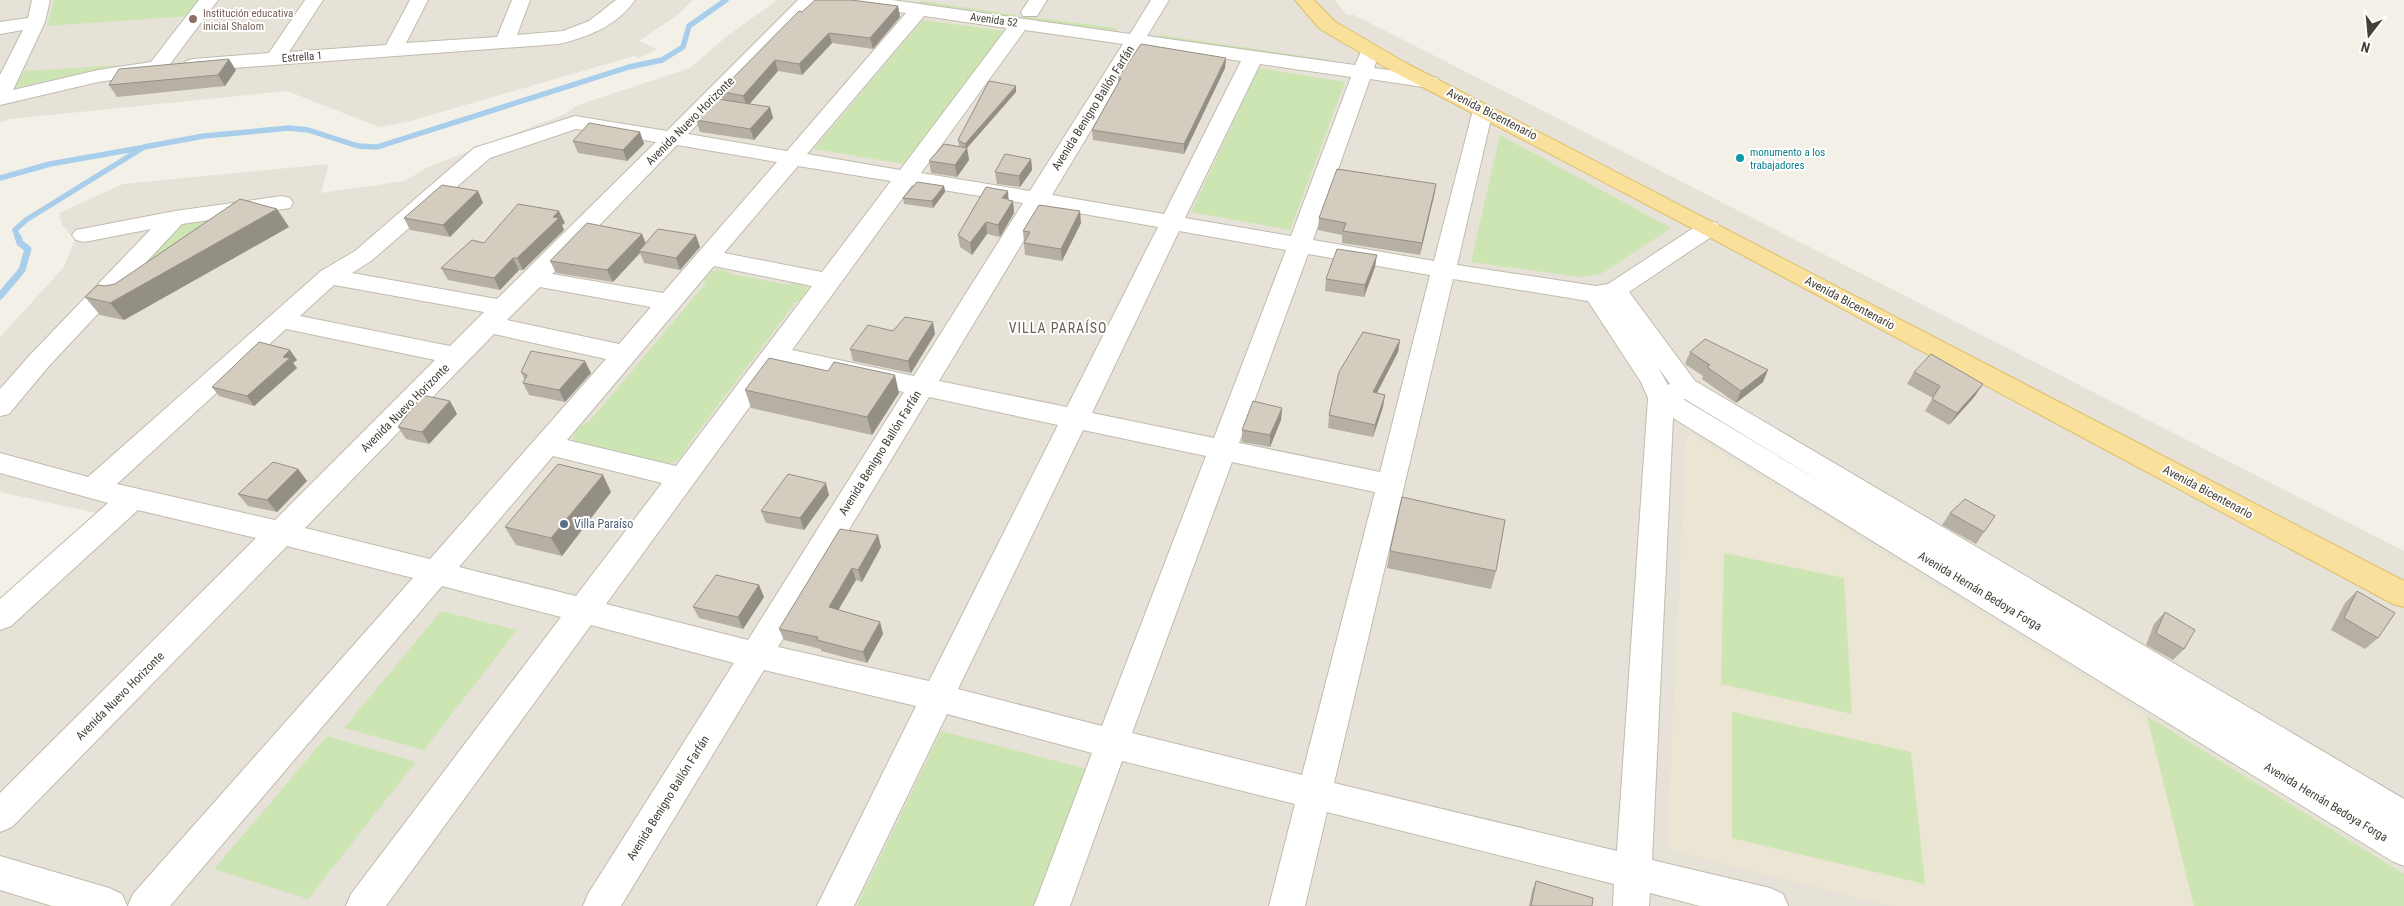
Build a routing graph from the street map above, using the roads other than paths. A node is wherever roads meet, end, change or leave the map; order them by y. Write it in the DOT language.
graph roads {
  1 [pos="41,0"];
  2 [pos="209,0"];
  3 [pos="314,0"];
  4 [pos="419,0"];
  5 [pos="522,0"];
  6 [pos="626,0"];
  7 [pos="809,0"];
  8 [pos="853,0"];
  9 [pos="1160,0"];
  10 [pos="1304,0"];
  11 [pos="931,5"];
  12 [pos="1029,12"];
  13 [pos="36,22"];
  14 [pos="0,28"];
  15 [pos="1139,34"];
  16 [pos="505,42"];
  17 [pos="393,50"];
  18 [pos="1253,57"];
  19 [pos="275,59"];
  20 [pos="1366,62"];
  21 [pos="157,68"];
  22 [pos="1430,82"];
  23 [pos="0,98"];
  24 [pos="1483,110"];
  25 [pos="673,139"];
  26 [pos="791,158"];
  27 [pos="907,177"];
  28 [pos="1037,199"];
  29 [pos="282,203"];
  30 [pos="245,208"];
  31 [pos="175,218"];
  32 [pos="1171,222"];
  33 [pos="1709,228"];
  34 [pos="84,235"];
  35 [pos="205,236"];
  36 [pos="1300,245"];
  37 [pos="706,257"];
  38 [pos="157,268"];
  39 [pos="1443,270"];
  40 [pos="329,276"];
  41 [pos="533,278"];
  42 [pos="827,281"];
  43 [pos="1605,292"];
  44 [pos="668,302"];
  45 [pos="496,316"];
  46 [pos="282,320"];
  47 [pos="76,323"];
  48 [pos="624,354"];
  49 [pos="772,355"];
  50 [pos="456,356"];
  51 [pos="921,388"];
  52 [pos="1674,393"];
  53 [pos="0,407"];
  54 [pos="1074,419"];
  55 [pos="547,444"];
  56 [pos="1224,449"];
  57 [pos="0,463"];
  58 [pos="684,478"];
  59 [pos="1390,485"];
  60 [pos="93,489"];
  61 [pos="134,498"];
  62 [pos="282,533"];
  63 [pos="436,572"];
  64 [pos="2404,596"];
  65 [pos="584,609"];
  66 [pos="0,617"];
  67 [pos="755,655"];
  68 [pos="936,697"];
  69 [pos="1111,743"];
  70 [pos="1315,794"];
  71 [pos="0,816"];
  72 [pos="2404,818"];
  73 [pos="2404,849"];
  74 [pos="1633,870"];
  75 [pos="0,873"];
  76 [pos="110,906"];
  77 [pos="146,906"];
  78 [pos="364,906"];
  79 [pos="601,906"];
  80 [pos="835,906"];
  81 [pos="1052,906"];
  82 [pos="1287,906"];
  83 [pos="1631,906"];
  84 [pos="1770,906"];
  1 -- 13 [label="street"];
  2 -- 21 [label="street"];
  3 -- 19 [label="street"];
  4 -- 17 [label="street"];
  5 -- 16 [label="street"];
  6 -- 16 [label="street, Estrella 1"];
  7 -- 25 [label="street, Avenida Nuevo Horizonte"];
  8 -- 11 [label="street, Avenida 52"];
  9 -- 15 [label="street, Avenida Benigno Ballón Farfán"];
  10 -- 20 [label="main road, Avenida Bicentenario"];
  11 -- 12 [label="street, Avenida 52"];
  11 -- 12 [label="street"];
  11 -- 26 [label="street"];
  12 -- 15 [label="street, Avenida 52"];
  12 -- 27 [label="street"];
  13 -- 14 [label="street"];
  13 -- 23 [label="street"];
  15 -- 18 [label="street"];
  15 -- 20 [label="street, Avenida 52"];
  15 -- 28 [label="street, Avenida Benigno Ballón Farfán"];
  16 -- 17 [label="street, Estrella 1"];
  17 -- 19 [label="street, Estrella 1"];
  18 -- 20 [label="street"];
  18 -- 32 [label="street"];
  19 -- 21 [label="street, Estrella 1"];
  20 -- 22 [label="street"];
  20 -- 22 [label="main road, Avenida Bicentenario"];
  20 -- 36 [label="street"];
  21 -- 23 [label="street, Estrella 1"];
  22 -- 24 [label="main road, Avenida Bicentenario"];
  24 -- 33 [label="main road, Avenida Bicentenario"];
  24 -- 39 [label="street"];
  25 -- 26 [label="street"];
  25 -- 40 [label="street"];
  25 -- 41 [label="street, Avenida Nuevo Horizonte"];
  26 -- 27 [label="street"];
  26 -- 37 [label="street"];
  27 -- 28 [label="street"];
  27 -- 42 [label="street"];
  28 -- 32 [label="street"];
  28 -- 51 [label="street, Avenida Benigno Ballón Farfán"];
  29 -- 30 [label="street"];
  30 -- 31 [label="street"];
  30 -- 35 [label="street"];
  31 -- 34 [label="street"];
  31 -- 47 [label="street"];
  32 -- 36 [label="street"];
  32 -- 54 [label="street"];
  33 -- 43 [label="street"];
  33 -- 64 [label="main road, Avenida Bicentenario"];
  36 -- 39 [label="street"];
  36 -- 56 [label="street"];
  37 -- 42 [label="street"];
  37 -- 44 [label="street"];
  38 -- 47 [label="street"];
  39 -- 43 [label="street"];
  39 -- 59 [label="street"];
  40 -- 45 [label="street"];
  40 -- 46 [label="street"];
  41 -- 44 [label="street"];
  41 -- 45 [label="street, Avenida Nuevo Horizonte"];
  42 -- 49 [label="street"];
  43 -- 52 [label="street"];
  44 -- 48 [label="street"];
  45 -- 48 [label="street"];
  45 -- 50 [label="street, Avenida Nuevo Horizonte"];
  46 -- 50 [label="street"];
  46 -- 60 [label="street"];
  47 -- 53 [label="street"];
  48 -- 55 [label="street"];
  49 -- 51 [label="street"];
  49 -- 58 [label="street"];
  50 -- 62 [label="street, Avenida Nuevo Horizonte"];
  51 -- 54 [label="street"];
  51 -- 67 [label="street, Avenida Benigno Ballón Farfán"];
  52 -- 72 [label="street, Avenida Hernán Bedoya Forga"];
  52 -- 73 [label="street, Avenida Hernán Bedoya Forga"];
  52 -- 74 [label="street"];
  54 -- 56 [label="street"];
  54 -- 68 [label="street"];
  55 -- 58 [label="street"];
  55 -- 63 [label="street"];
  56 -- 59 [label="street"];
  56 -- 69 [label="street"];
  57 -- 60 [label="street"];
  58 -- 65 [label="street"];
  59 -- 70 [label="street"];
  60 -- 61 [label="street"];
  61 -- 62 [label="street"];
  61 -- 66 [label="street"];
  62 -- 63 [label="street"];
  62 -- 71 [label="street, Avenida Nuevo Horizonte"];
  63 -- 65 [label="street"];
  63 -- 77 [label="street"];
  65 -- 67 [label="street"];
  65 -- 78 [label="street"];
  67 -- 68 [label="street"];
  67 -- 79 [label="street, Avenida Benigno Ballón Farfán"];
  68 -- 69 [label="street"];
  68 -- 80 [label="street"];
  69 -- 70 [label="street"];
  69 -- 81 [label="street"];
  70 -- 74 [label="street"];
  70 -- 82 [label="street"];
  74 -- 83 [label="street"];
  74 -- 84 [label="street"];
  75 -- 76 [label="street"];
}
